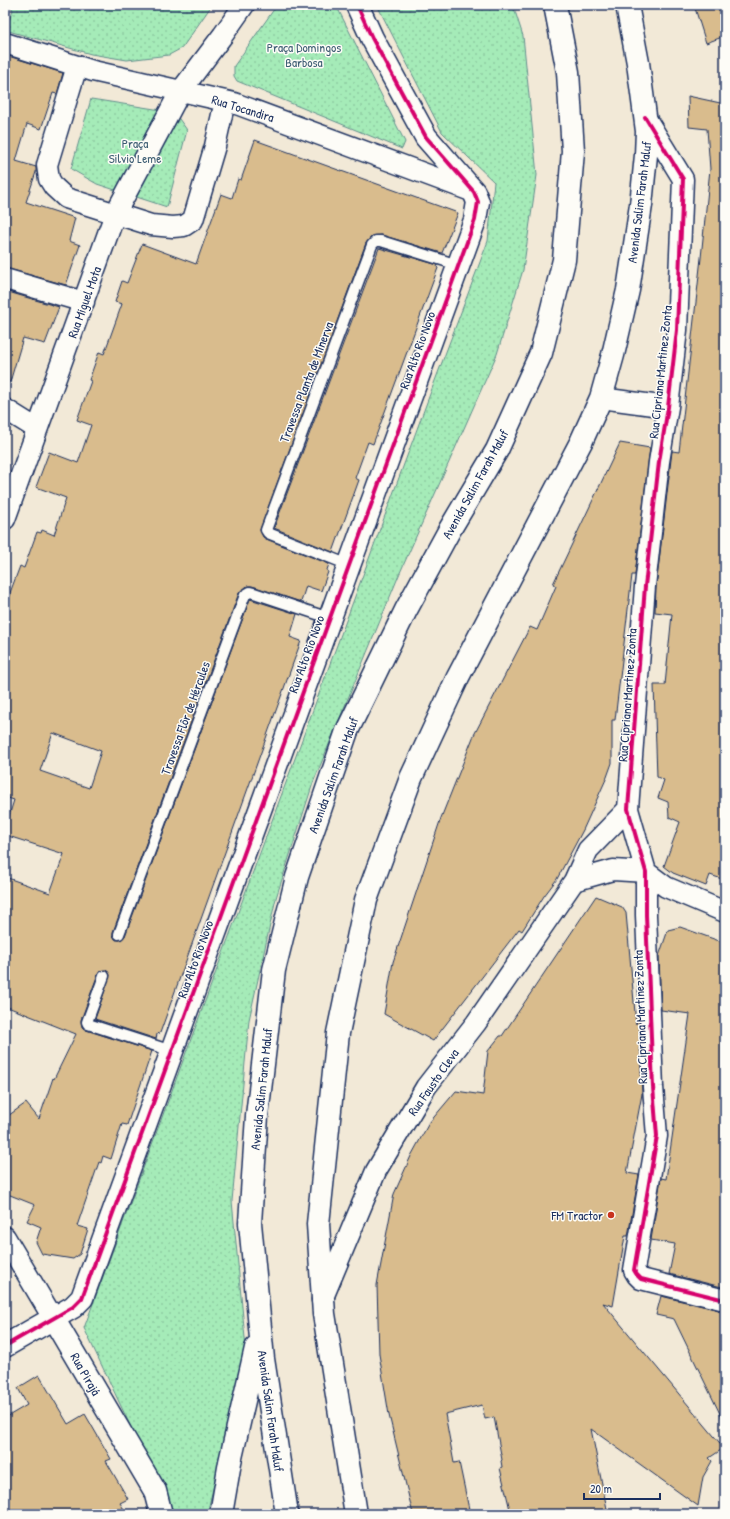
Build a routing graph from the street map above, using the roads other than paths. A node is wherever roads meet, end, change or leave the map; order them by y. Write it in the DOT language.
graph roads {
  1 [pos="244,5"];
  2 [pos="357,5"];
  3 [pos="555,5"];
  4 [pos="627,5"];
  5 [pos="5,43"];
  6 [pos="77,66"];
  7 [pos="180,92"];
  8 [pos="226,101"];
  9 [pos="645,117"];
  10 [pos="474,192"];
  11 [pos="115,214"];
  12 [pos="458,265"];
  13 [pos="5,279"];
  14 [pos="84,302"];
  15 [pos="601,398"];
  16 [pos="668,408"];
  17 [pos="5,409"];
  18 [pos="37,429"];
  19 [pos="5,519"];
  20 [pos="348,565"];
  21 [pos="329,618"];
  22 [pos="628,809"];
  23 [pos="646,872"];
  24 [pos="574,881"];
  25 [pos="725,912"];
  26 [pos="119,934"];
  27 [pos="104,976"];
  28 [pos="172,1051"];
  29 [pos="5,1237"];
  30 [pos="322,1300"];
  31 [pos="725,1300"];
  32 [pos="53,1318"];
  33 [pos="260,1331"];
  34 [pos="5,1346"];
  35 [pos="161,1514"];
  36 [pos="221,1514"];
  37 [pos="287,1514"];
  38 [pos="356,1514"];
  1 -- 7 [label="street, Rua Miguel Mota"];
  2 -- 10 [label="main road"];
  3 -- 33 [label="main road, Avenida Salim Farah Maluf"];
  4 -- 9 [label="main road, Avenida Salim Farah Maluf"];
  5 -- 6 [label="street, Rua Tocandira"];
  6 -- 7 [label="street, Rua Tocandira"];
  6 -- 11 [label="street"];
  7 -- 8 [label="street, Rua Tocandira"];
  7 -- 11 [label="street, Rua Miguel Mota"];
  8 -- 10 [label="street, Rua Tocandira"];
  8 -- 11 [label="street"];
  9 -- 15 [label="main road, Avenida Salim Farah Maluf"];
  9 -- 16 [label="street, Rua Cipriana Martinez Zonta"];
  10 -- 12 [label="main road, Rua Alto Rio Novo"];
  11 -- 14 [label="street, Rua Miguel Mota"];
  12 -- 20 [label="main road, Rua Alto Rio Novo"];
  12 -- 20 [label="lane, Travessa Planta de Minerva"];
  13 -- 14 [label="street"];
  14 -- 18 [label="street, Rua Miguel Mota"];
  15 -- 16 [label="street, Rua Cipriana Martinez Zonta"];
  15 -- 30 [label="main road, Avenida Salim Farah Maluf"];
  16 -- 22 [label="street, Rua Cipriana Martinez Zonta"];
  17 -- 18 [label="street"];
  18 -- 19 [label="street, Rua Miguel Mota"];
  20 -- 21 [label="main road, Rua Alto Rio Novo"];
  21 -- 26 [label="lane, Travessa Flôr de Hércules"];
  21 -- 28 [label="main road, Rua Alto Rio Novo"];
  22 -- 23 [label="street, Rua Cipriana Martinez Zonta"];
  22 -- 24 [label="street, Rua Fausto Cleva"];
  23 -- 24 [label="street"];
  23 -- 25 [label="street"];
  23 -- 31 [label="street, Rua Cipriana Martinez Zonta"];
  24 -- 30 [label="street, Rua Fausto Cleva"];
  27 -- 28 [label="lane"];
  28 -- 32 [label="main road, Rua Alto Rio Novo"];
  29 -- 32 [label="street, Rua Pirajá"];
  30 -- 38 [label="main road, Avenida Salim Farah Maluf"];
  32 -- 34 [label="main road, Rua Alto Rio Novo"];
  32 -- 35 [label="main road, Rua Pirajá"];
  33 -- 36 [label="main road"];
  33 -- 37 [label="main road, Avenida Salim Farah Maluf"];
}
